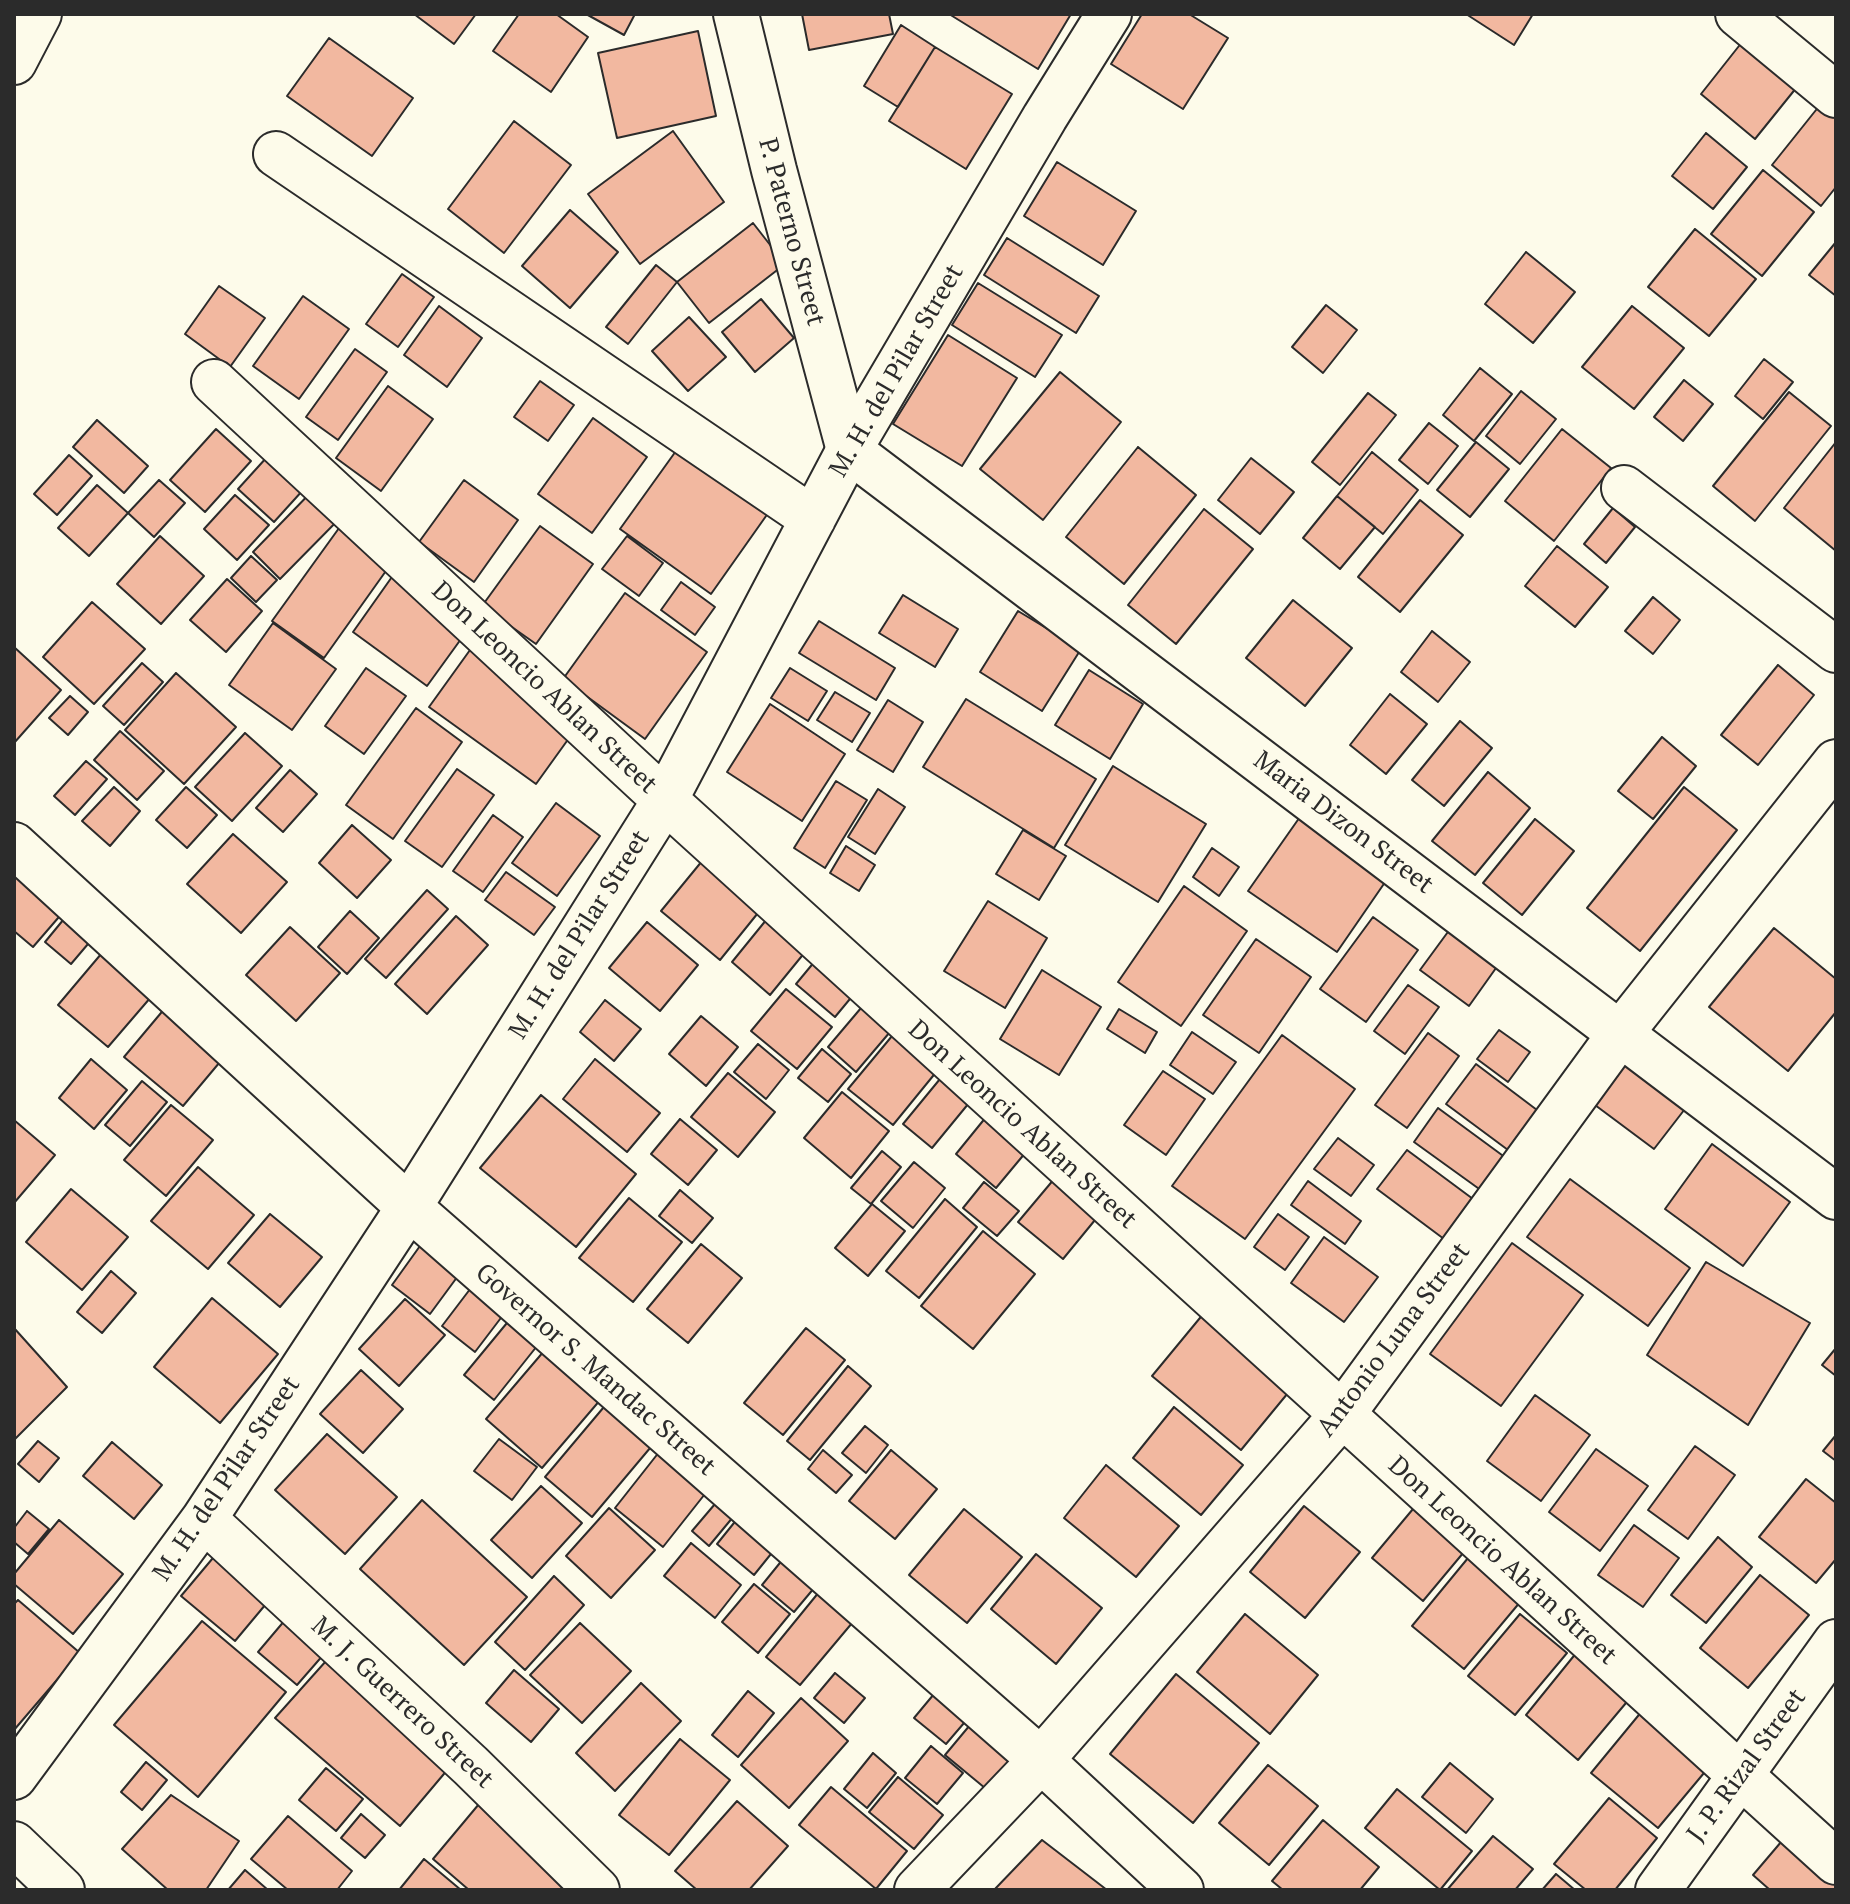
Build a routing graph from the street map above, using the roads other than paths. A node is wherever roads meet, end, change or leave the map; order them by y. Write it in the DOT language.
graph roads {
  1 [pos="39,14"];
  2 [pos="736,14"];
  3 [pos="1109,14"];
  4 [pos="1738,14"];
  5 [pos="14,62"];
  6 [pos="1836,95"];
  7 [pos="276,154"];
  8 [pos="214,382"];
  9 [pos="849,450"];
  10 [pos="1624,488"];
  11 [pos="813,519"];
  12 [pos="1836,650"];
  13 [pos="1836,762"];
  14 [pos="665,800"];
  15 [pos="14,845"];
  16 [pos="1620,1034"];
  17 [pos="1836,1197"];
  18 [pos="409,1207"];
  19 [pos="1341,1416"];
  20 [pos="204,1519"];
  21 [pos="1836,1642"];
  22 [pos="1041,1760"];
  23 [pos="14,1777"];
  24 [pos="1740,1777"];
  25 [pos="14,1844"];
  26 [pos="1836,1862"];
  27 [pos="62,1890"];
  28 [pos="597,1890"];
  29 [pos="917,1890"];
  30 [pos="1181,1890"];
  31 [pos="1658,1890"];
  1 -- 5 [label="street"];
  2 -- 9 [label="street, P. Paterno Street"];
  3 -- 9 [label="street, M. H. del Pilar Street"];
  4 -- 6 [label="street"];
  7 -- 11 [label="street"];
  8 -- 14 [label="street, Don Leoncio Ablan Street"];
  9 -- 11 [label="street, M. H. del Pilar Street"];
  9 -- 16 [label="street, Maria Dizon Street"];
  10 -- 12 [label="street"];
  11 -- 14 [label="street, M. H. del Pilar Street"];
  13 -- 16 [label="street, Antonio Luna Street"];
  14 -- 18 [label="street, M. H. del Pilar Street"];
  14 -- 19 [label="street, Don Leoncio Ablan Street"];
  15 -- 18 [label="street, Governor S. Mandac Street"];
  16 -- 17 [label="street, Maria Dizon Street"];
  16 -- 19 [label="street, Antonio Luna Street"];
  18 -- 20 [label="street, M. H. del Pilar Street"];
  18 -- 22 [label="street, Governor S. Mandac Street"];
  19 -- 22 [label="street, Antonio Luna Street"];
  19 -- 24 [label="street, Don Leoncio Ablan Street"];
  20 -- 23 [label="street, M. H. del Pilar Street"];
  20 -- 28 [label="street, M. J. Guerrero Street"];
  21 -- 24 [label="street, J. P. Rizal Street"];
  22 -- 29 [label="street, Antonio Luna Street"];
  22 -- 30 [label="street, Governor S. Mandac Street"];
  24 -- 26 [label="street, Don Leoncio Ablan Street"];
  24 -- 31 [label="street, J. P. Rizal Street"];
  25 -- 27 [label="street"];
}
